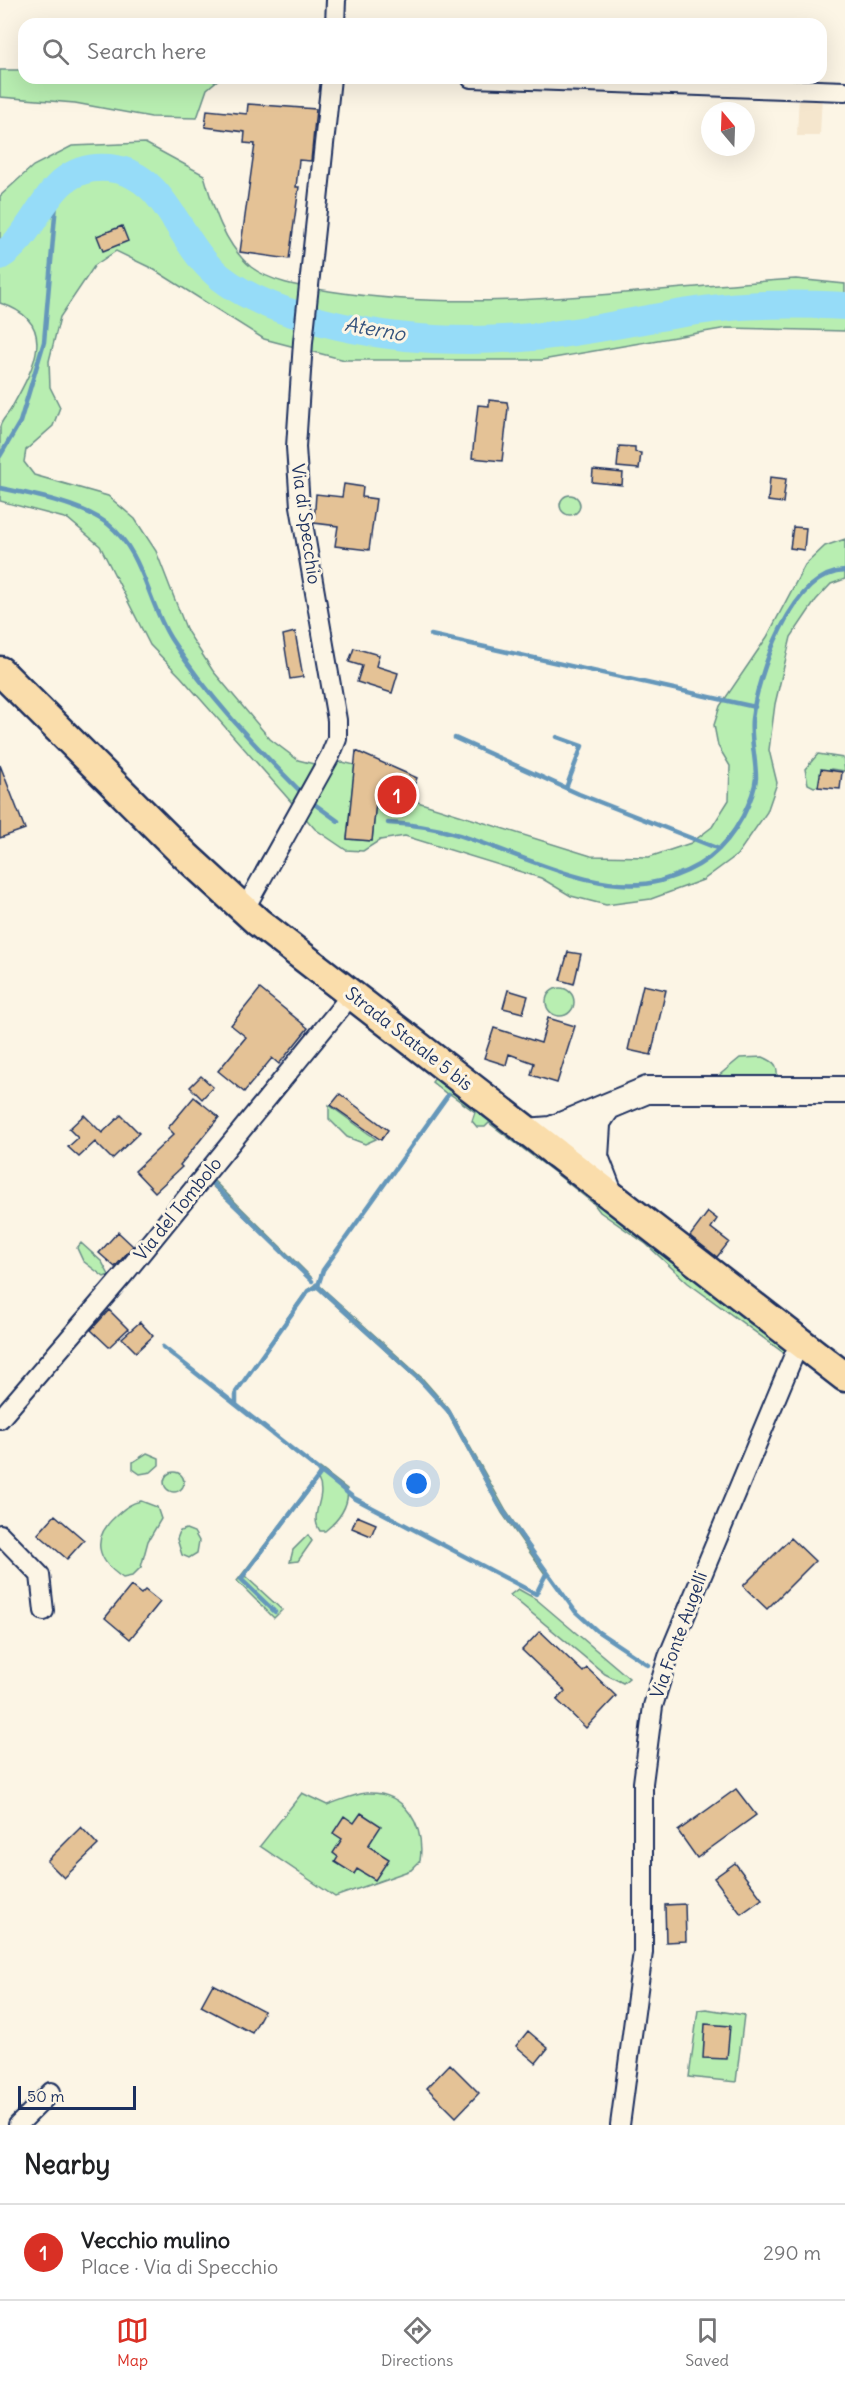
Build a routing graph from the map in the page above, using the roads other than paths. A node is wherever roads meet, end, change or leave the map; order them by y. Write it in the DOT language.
graph roads {
  1 [pos="336,0"];
  2 [pos="335,18"];
  3 [pos="330,84"];
  4 [pos="644,84"];
  5 [pos="845,91"];
  6 [pos="0,670"];
  7 [pos="244,910"];
  8 [pos="352,994"];
  9 [pos="845,1090"];
  10 [pos="594,1118"];
  11 [pos="526,1132"];
  12 [pos="554,1153"];
  13 [pos="610,1196"];
  14 [pos="803,1343"];
  15 [pos="845,1377"];
  16 [pos="0,1419"];
  17 [pos="0,1534"];
  18 [pos="44,1611"];
  19 [pos="51,2092"];
  20 [pos="18,2125"];
  21 [pos="620,2125"];
  1 -- 2 [label="street"];
  3 -- 7 [label="street, Via di Specchio"];
  4 -- 5 [label="street"];
  6 -- 7 [label="main road, Strada Statale 5 bis"];
  7 -- 8 [label="main road, Strada Statale 5 bis"];
  8 -- 11 [label="main road, Strada Statale 5 bis"];
  8 -- 16 [label="street, Via del Tombolo"];
  9 -- 10 [label="main road"];
  10 -- 11 [label="main road"];
  10 -- 12 [label="main road"];
  10 -- 13 [label="main road"];
  11 -- 12 [label="main road, Strada Statale 5 bis"];
  12 -- 13 [label="main road, Strada Statale 5 bis"];
  13 -- 14 [label="main road, Strada Statale 5 bis"];
  14 -- 15 [label="main road, Strada Statale 5 bis"];
  14 -- 21 [label="street, Via Fonte Augelli"];
  17 -- 18 [label="street"];
  19 -- 20 [label="street"];
}
